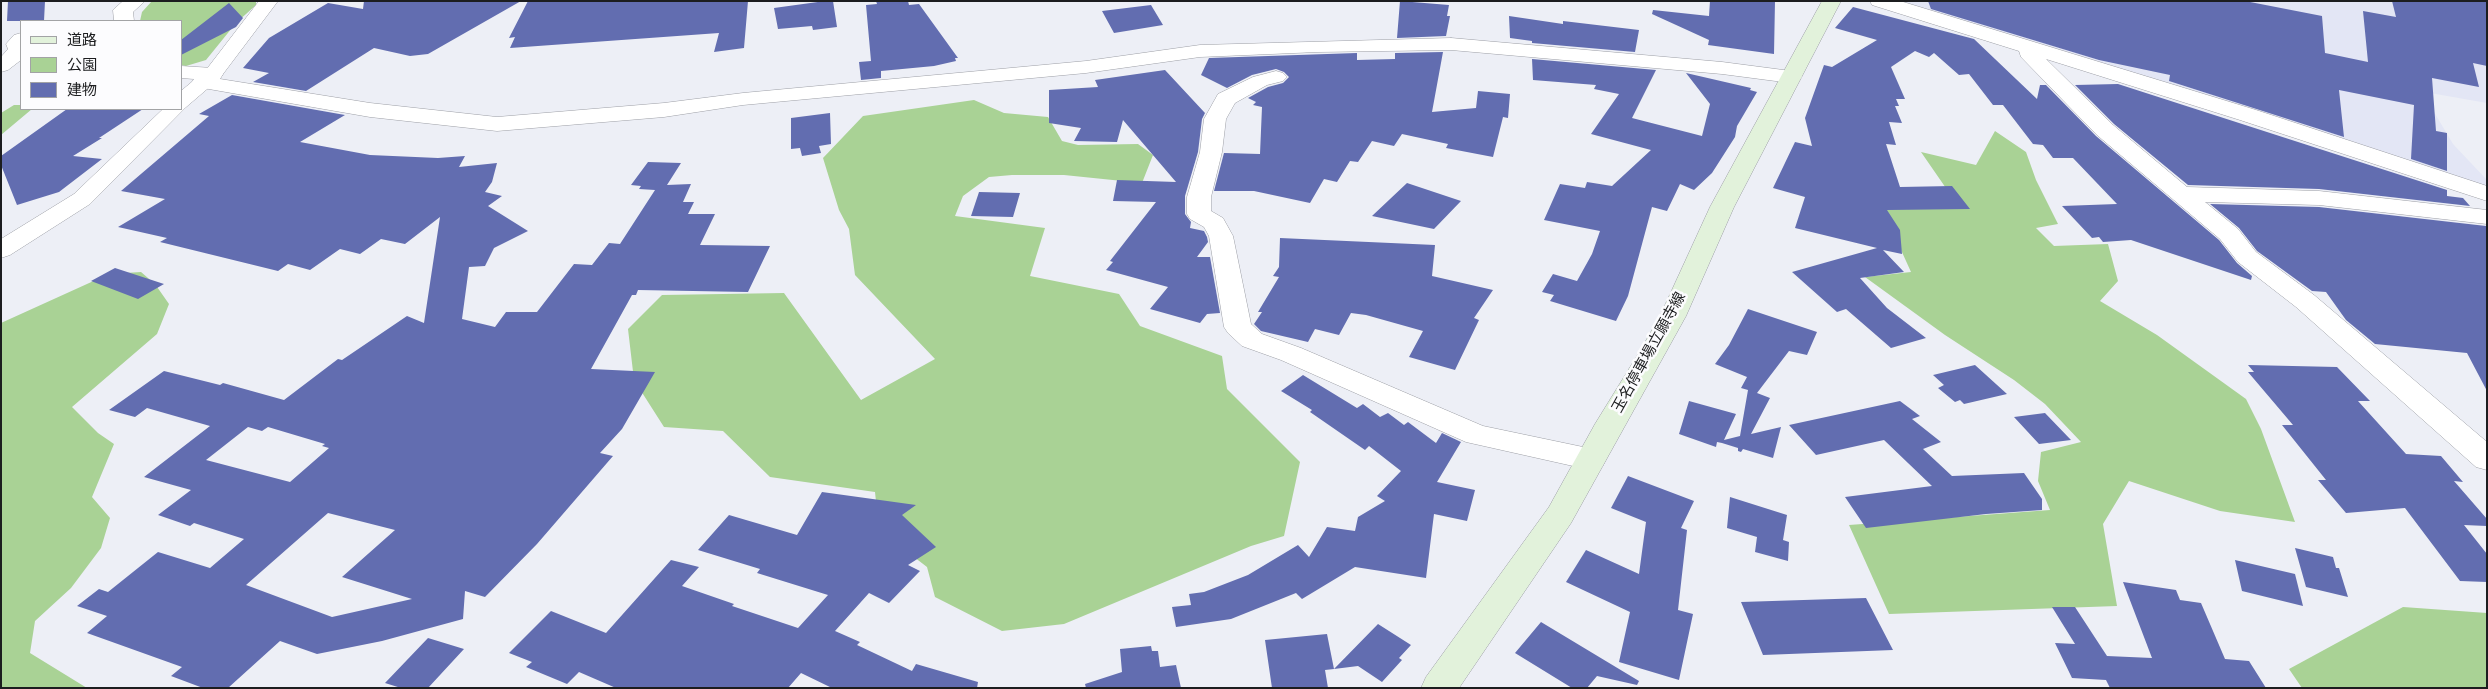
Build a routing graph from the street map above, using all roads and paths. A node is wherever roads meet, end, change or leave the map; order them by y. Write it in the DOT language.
graph roads {
  1 [pos="136,1"];
  2 [pos="270,1"];
  3 [pos="1832,1"];
  4 [pos="1879,1"];
  5 [pos="124,20"];
  6 [pos="20,40"];
  7 [pos="2030,48"];
  8 [pos="1,66"];
  9 [pos="182,72"];
  10 [pos="1276,77"];
  11 [pos="1791,77"];
  12 [pos="208,78"];
  13 [pos="182,102"];
  14 [pos="174,110"];
  15 [pos="2182,194"];
  16 [pos="2487,194"];
  17 [pos="2487,217"];
  18 [pos="1,250"];
  19 [pos="1591,459"];
  20 [pos="2487,459"];
  21 [pos="1440,688"];
  1 -- 5 [label="street"];
  2 -- 12 [label="street"];
  3 -- 11 [label="main road, 玉名停車場立願寺線"];
  4 -- 7 [label="street"];
  6 -- 8 [label="street"];
  7 -- 15 [label="street"];
  7 -- 16 [label="street"];
  9 -- 12 [label="street"];
  10 -- 19 [label="street"];
  11 -- 12 [label="street"];
  11 -- 19 [label="main road, 玉名停車場立願寺線"];
  12 -- 13 [label="street"];
  14 -- 18 [label="street"];
  15 -- 17 [label="street"];
  15 -- 20 [label="street"];
  19 -- 21 [label="main road, 玉名停車場立願寺線"];
}
